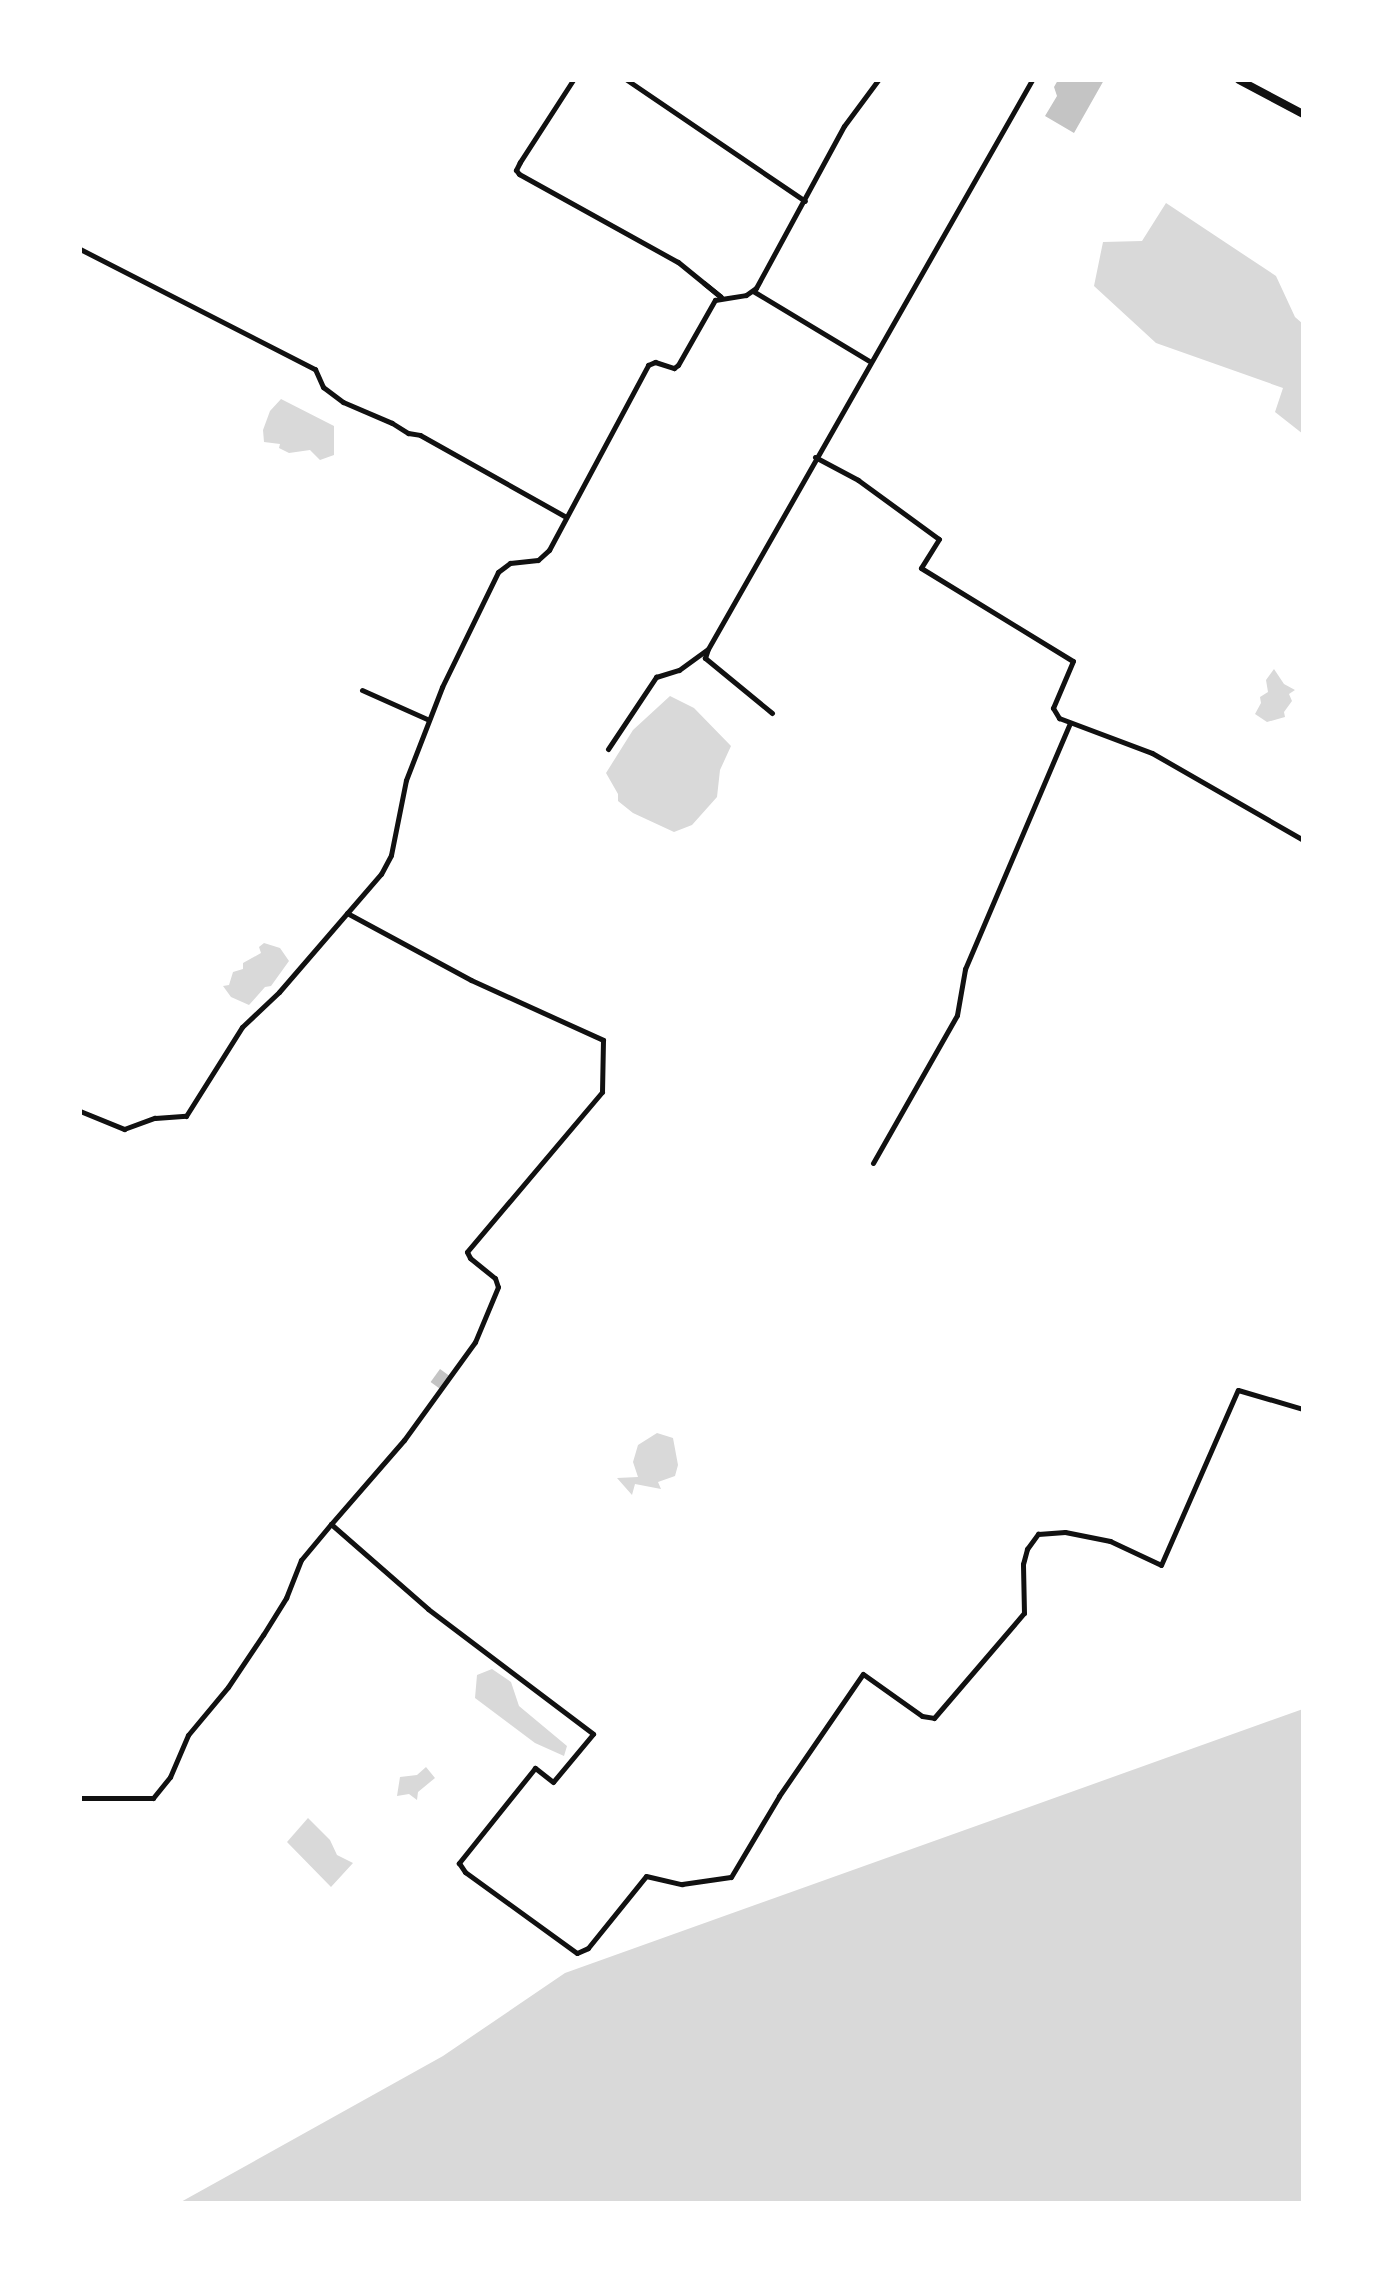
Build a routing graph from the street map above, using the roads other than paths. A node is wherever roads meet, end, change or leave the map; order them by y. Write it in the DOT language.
graph roads {
  1 [pos="573,80"];
  2 [pos="627,80"];
  3 [pos="878,80"];
  4 [pos="1032,80"];
  5 [pos="1239,80"];
  6 [pos="1303,114"];
  7 [pos="806,201"];
  8 [pos="80,249"];
  9 [pos="704,283"];
  10 [pos="753,291"];
  11 [pos="721,297"];
  12 [pos="869,361"];
  13 [pos="815,457"];
  14 [pos="566,517"];
  15 [pos="708,649"];
  16 [pos="362,690"];
  17 [pos="772,713"];
  18 [pos="429,720"];
  19 [pos="1070,723"];
  20 [pos="608,749"];
  21 [pos="1303,840"];
  22 [pos="347,913"];
  23 [pos="80,1111"];
  24 [pos="873,1163"];
  25 [pos="1303,1409"];
  26 [pos="331,1524"];
  27 [pos="80,1798"];
  1 -- 11 [label="street"];
  2 -- 7 [label="street"];
  3 -- 7 [label="street"];
  4 -- 12 [label="street"];
  5 -- 6 [label="main road"];
  7 -- 10 [label="street"];
  8 -- 14 [label="street"];
  9 -- 11 [label="street"];
  10 -- 11 [label="street"];
  10 -- 12 [label="street"];
  11 -- 14 [label="street"];
  12 -- 13 [label="street"];
  13 -- 15 [label="street"];
  13 -- 19 [label="street"];
  14 -- 18 [label="street"];
  15 -- 17 [label="street"];
  15 -- 20 [label="street"];
  16 -- 18 [label="street"];
  18 -- 22 [label="street"];
  19 -- 21 [label="street"];
  19 -- 24 [label="street"];
  22 -- 23 [label="street"];
  22 -- 26 [label="street"];
  25 -- 26 [label="street"];
  26 -- 27 [label="street"];
}
